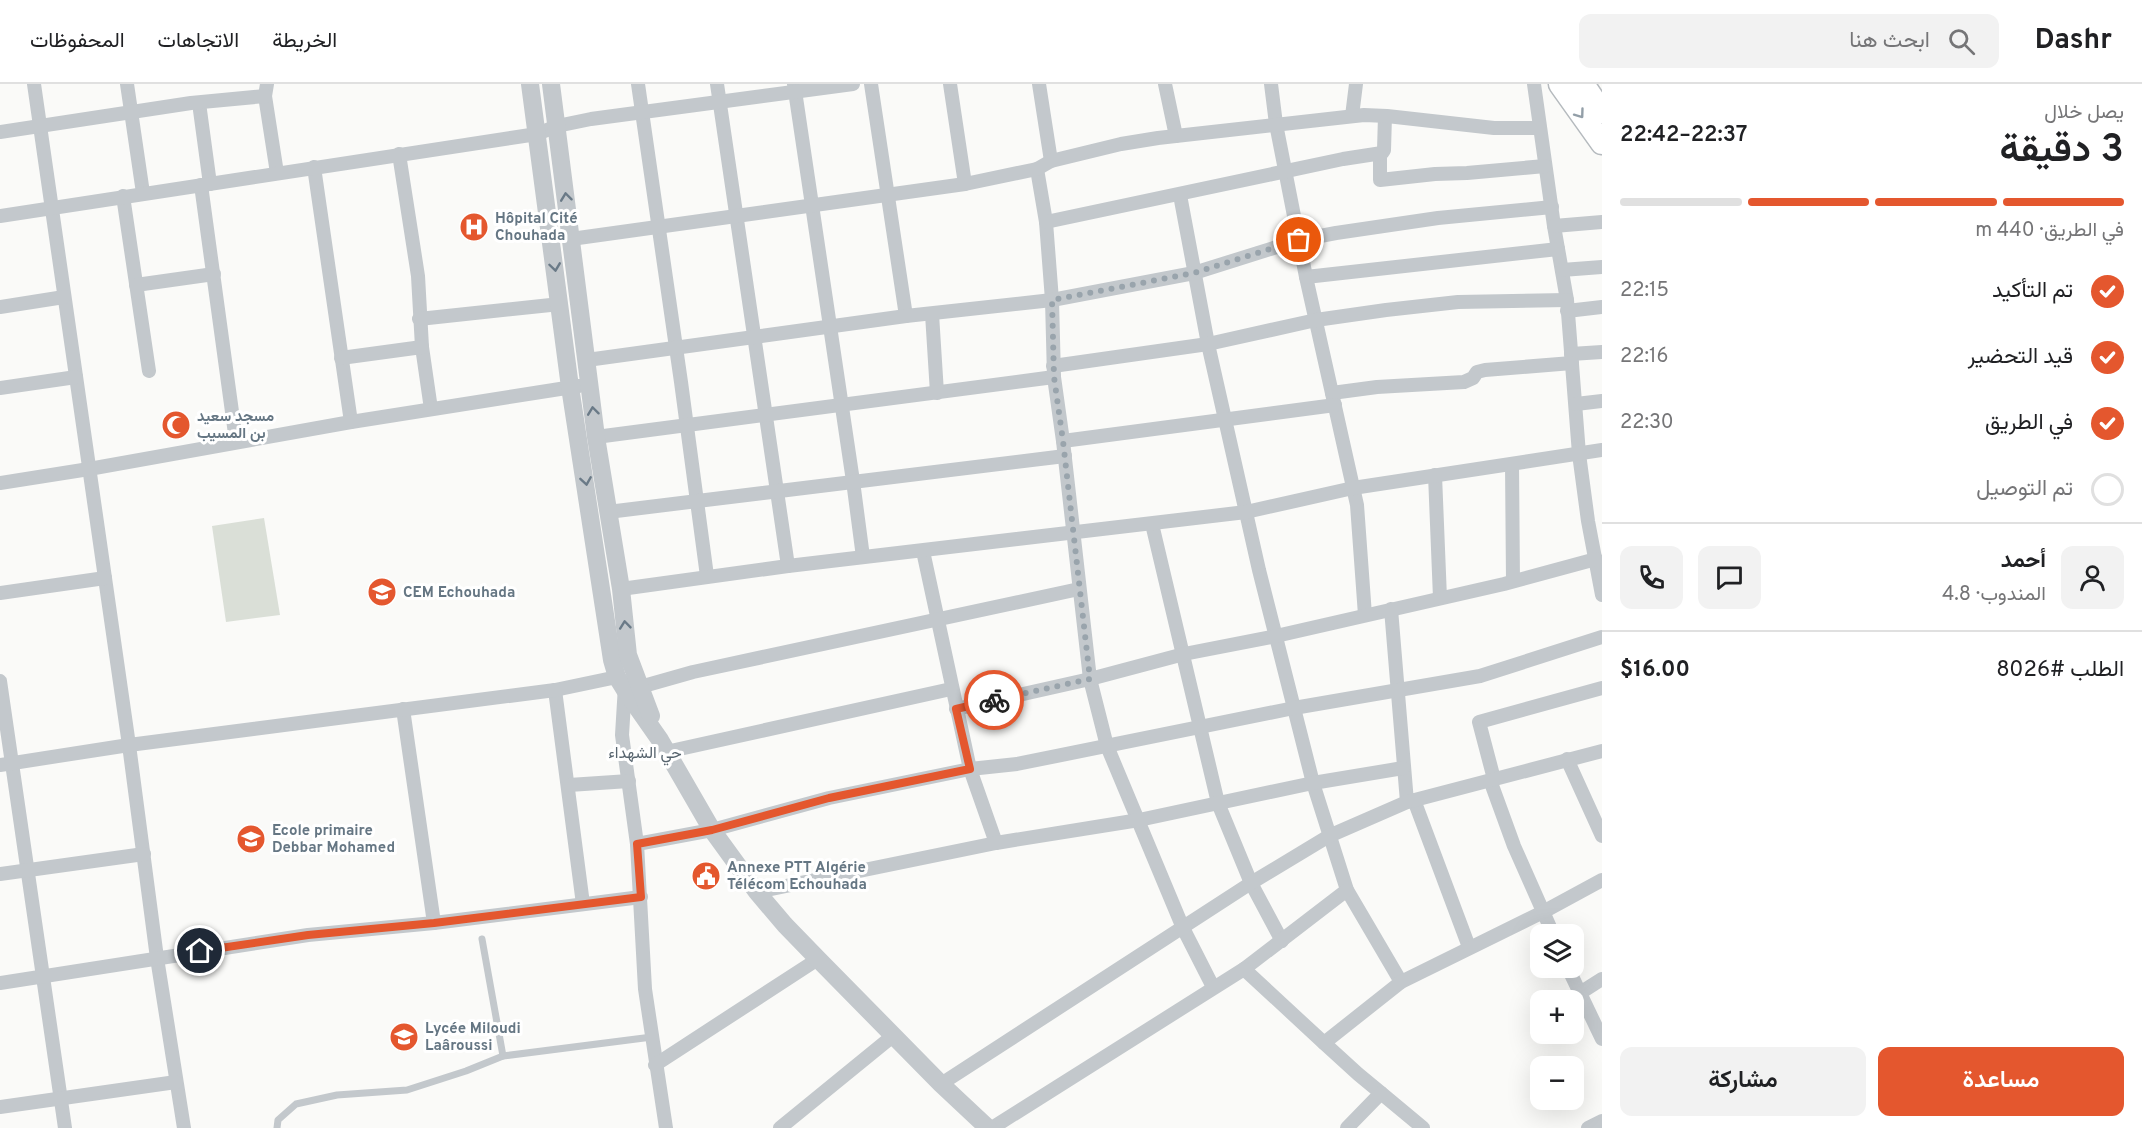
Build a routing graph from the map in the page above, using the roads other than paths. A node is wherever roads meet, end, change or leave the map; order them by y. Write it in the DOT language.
graph roads {
  1 [pos="34,84"];
  2 [pos="127,84"];
  3 [pos="530,84"];
  4 [pos="551,84"];
  5 [pos="638,84"];
  6 [pos="717,84"];
  7 [pos="853,84"];
  8 [pos="871,84"];
  9 [pos="951,84"];
  10 [pos="1039,84"];
  11 [pos="1165,84"];
  12 [pos="1271,84"];
  13 [pos="1356,84"];
  14 [pos="1534,84"];
  15 [pos="1560,84"];
  16 [pos="1583,84"];
  17 [pos="795,88"];
  18 [pos="266,90"];
  19 [pos="719,102"];
  20 [pos="199,103"];
  21 [pos="1601,108"];
  22 [pos="131,112"];
  23 [pos="642,112"];
  24 [pos="1352,116"];
  25 [pos="1385,116"];
  26 [pos="1276,124"];
  27 [pos="39,125"];
  28 [pos="557,126"];
  29 [pos="1539,128"];
  30 [pos="0,132"];
  31 [pos="537,134"];
  32 [pos="1176,136"];
  33 [pos="1602,143"];
  34 [pos="1380,153"];
  35 [pos="399,154"];
  36 [pos="1052,161"];
  37 [pos="1545,166"];
  38 [pos="314,167"];
  39 [pos="1037,169"];
  40 [pos="1285,171"];
  41 [pos="278,173"];
  42 [pos="965,184"];
  43 [pos="206,185"];
  44 [pos="143,193"];
  45 [pos="888,194"];
  46 [pos="1180,195"];
  47 [pos="123,196"];
  48 [pos="813,205"];
  49 [pos="51,207"];
  50 [pos="1552,207"];
  51 [pos="736,215"];
  52 [pos="0,216"];
  53 [pos="1046,222"];
  54 [pos="1602,222"];
  55 [pos="659,226"];
  56 [pos="1554,226"];
  57 [pos="571,239"];
  58 [pos="1299,240"];
  59 [pos="1558,249"];
  60 [pos="1602,267"];
  61 [pos="1562,270"];
  62 [pos="1194,273"];
  63 [pos="214,274"];
  64 [pos="1306,277"];
  65 [pos="136,285"];
  66 [pos="64,297"];
  67 [pos="1052,300"];
  68 [pos="560,304"];
  69 [pos="1567,305"];
  70 [pos="1602,306"];
  71 [pos="0,307"];
  72 [pos="932,314"];
  73 [pos="906,316"];
  74 [pos="419,319"];
  75 [pos="1316,320"];
  76 [pos="830,327"];
  77 [pos="754,337"];
  78 [pos="1208,344"];
  79 [pos="422,347"];
  80 [pos="676,348"];
  81 [pos="1602,352"];
  82 [pos="341,358"];
  83 [pos="1571,358"];
  84 [pos="587,360"];
  85 [pos="149,371"];
  86 [pos="1054,371"];
  87 [pos="75,377"];
  88 [pos="590,384"];
  89 [pos="570,387"];
  90 [pos="0,388"];
  91 [pos="937,393"];
  92 [pos="1334,399"];
  93 [pos="1602,401"];
  94 [pos="842,404"];
  95 [pos="1576,404"];
  96 [pos="431,409"];
  97 [pos="765,414"];
  98 [pos="1225,419"];
  99 [pos="351,422"];
  100 [pos="687,425"];
  101 [pos="596,437"];
  102 [pos="236,441"];
  103 [pos="1063,441"];
  104 [pos="1602,450"];
  105 [pos="1579,454"];
  106 [pos="1065,456"];
  107 [pos="1512,464"];
  108 [pos="89,469"];
  109 [pos="1435,475"];
  110 [pos="853,481"];
  111 [pos="0,483"];
  112 [pos="1353,488"];
  113 [pos="777,491"];
  114 [pos="698,501"];
  115 [pos="608,512"];
  116 [pos="1246,512"];
  117 [pos="1595,519"];
  118 [pos="1152,524"];
  119 [pos="1073,533"];
  120 [pos="923,551"];
  121 [pos="862,557"];
  122 [pos="1596,559"];
  123 [pos="788,566"];
  124 [pos="1600,573"];
  125 [pos="707,576"];
  126 [pos="105,578"];
  127 [pos="1513,581"];
  128 [pos="1079,589"];
  129 [pos="621,590"];
  130 [pos="0,593"];
  131 [pos="1602,595"];
  132 [pos="1440,598"];
  133 [pos="1391,609"];
  134 [pos="1365,615"];
  135 [pos="936,618"];
  136 [pos="1276,636"];
  137 [pos="1602,637"];
  138 [pos="1184,654"];
  139 [pos="1090,679"];
  140 [pos="0,681"];
  141 [pos="628,685"];
  142 [pos="1602,688"];
  143 [pos="951,689"];
  144 [pos="1398,689"];
  145 [pos="555,690"];
  146 [pos="1294,708"];
  147 [pos="403,709"];
  148 [pos="956,709"];
  149 [pos="1200,727"];
  150 [pos="129,745"];
  151 [pos="663,746"];
  152 [pos="1107,746"];
  153 [pos="1602,751"];
  154 [pos="1567,759"];
  155 [pos="5,764"];
  156 [pos="1403,768"];
  157 [pos="970,769"];
  158 [pos="1492,779"];
  159 [pos="629,781"];
  160 [pos="1312,783"];
  161 [pos="569,785"];
  162 [pos="1411,801"];
  163 [pos="1218,804"];
  164 [pos="1139,820"];
  165 [pos="712,830"];
  166 [pos="1329,836"];
  167 [pos="1602,837"];
  168 [pos="996,843"];
  169 [pos="637,844"];
  170 [pos="144,854"];
  171 [pos="28,870"];
  172 [pos="0,874"];
  173 [pos="1602,880"];
  174 [pos="1251,883"];
  175 [pos="1347,890"];
  176 [pos="757,891"];
  177 [pos="641,897"];
  178 [pos="583,904"];
  179 [pos="1543,912"];
  180 [pos="434,923"];
  181 [pos="1548,924"];
  182 [pos="1183,928"];
  183 [pos="482,939"];
  184 [pos="1282,941"];
  185 [pos="1469,947"];
  186 [pos="157,958"];
  187 [pos="818,959"];
  188 [pos="1244,969"];
  189 [pos="42,975"];
  190 [pos="1602,979"];
  191 [pos="1401,982"];
  192 [pos="0,983"];
  193 [pos="1213,987"];
  194 [pos="1584,990"];
  195 [pos="1584,1001"];
  196 [pos="894,1035"];
  197 [pos="1601,1035"];
  198 [pos="652,1037"];
  199 [pos="1324,1043"];
  200 [pos="503,1056"];
  201 [pos="655,1065"];
  202 [pos="176,1082"];
  203 [pos="941,1084"];
  204 [pos="1381,1093"];
  205 [pos="60,1097"];
  206 [pos="0,1107"];
  207 [pos="1602,1121"];
  208 [pos="983,1126"];
  209 [pos="65,1128"];
  210 [pos="184,1128"];
  211 [pos="277,1128"];
  212 [pos="666,1128"];
  213 [pos="780,1128"];
  214 [pos="1347,1128"];
  215 [pos="1423,1128"];
  216 [pos="1588,1128"];
  1 -- 27 [label="street"];
  2 -- 22 [label="street"];
  3 -- 31 [label="street"];
  4 -- 28 [label="street"];
  5 -- 23 [label="street"];
  6 -- 19 [label="street"];
  7 -- 17 [label="street"];
  8 -- 45 [label="street"];
  9 -- 42 [label="street"];
  10 -- 36 [label="street"];
  11 -- 32 [label="street"];
  12 -- 26 [label="street"];
  13 -- 24 [label="street"];
  14 -- 29 [label="street"];
  15 -- 33 [label="main road, one-way"];
  16 -- 21 [label="main road"];
  17 -- 19 [label="street"];
  17 -- 48 [label="street"];
  18 -- 20 [label="street"];
  18 -- 41 [label="street"];
  19 -- 23 [label="street"];
  19 -- 51 [label="street"];
  20 -- 22 [label="street"];
  20 -- 43 [label="street"];
  22 -- 27 [label="street"];
  22 -- 44 [label="street"];
  23 -- 28 [label="street"];
  23 -- 55 [label="street"];
  24 -- 25 [label="street"];
  24 -- 26 [label="street"];
  25 -- 29 [label="street"];
  25 -- 34 [label="street"];
  26 -- 32 [label="street"];
  26 -- 40 [label="street"];
  27 -- 30 [label="street"];
  27 -- 49 [label="street"];
  28 -- 31 [label="street"];
  57 -- 28 [label="street, one-way"];
  29 -- 37 [label="street"];
  31 -- 35 [label="street"];
  31 -- 68 [label="street, one-way"];
  32 -- 36 [label="street"];
  34 -- 37 [label="street"];
  34 -- 40 [label="street"];
  35 -- 38 [label="street"];
  35 -- 74 [label="street"];
  36 -- 39 [label="street"];
  37 -- 50 [label="street"];
  38 -- 41 [label="street"];
  38 -- 82 [label="street"];
  39 -- 42 [label="street"];
  39 -- 53 [label="street"];
  40 -- 46 [label="street"];
  40 -- 58 [label="street"];
  41 -- 43 [label="street"];
  42 -- 45 [label="street"];
  43 -- 44 [label="street"];
  43 -- 63 [label="street"];
  44 -- 47 [label="street"];
  45 -- 48 [label="street"];
  45 -- 73 [label="street"];
  46 -- 53 [label="street"];
  46 -- 62 [label="street"];
  47 -- 49 [label="street"];
  47 -- 65 [label="street"];
  48 -- 51 [label="street"];
  48 -- 76 [label="street"];
  49 -- 52 [label="street"];
  49 -- 66 [label="street"];
  50 -- 56 [label="street"];
  50 -- 58 [label="street"];
  51 -- 55 [label="street"];
  51 -- 77 [label="street"];
  53 -- 67 [label="street"];
  54 -- 56 [label="street"];
  55 -- 57 [label="street"];
  55 -- 80 [label="street"];
  56 -- 59 [label="street"];
  57 -- 84 [label="street"];
  58 -- 62 [label="street"];
  58 -- 64 [label="street"];
  59 -- 61 [label="street"];
  59 -- 64 [label="street"];
  60 -- 61 [label="street"];
  61 -- 69 [label="street"];
  62 -- 67 [label="street"];
  62 -- 78 [label="street"];
  63 -- 65 [label="street"];
  63 -- 102 [label="street"];
  64 -- 75 [label="street"];
  65 -- 85 [label="street"];
  66 -- 71 [label="street"];
  66 -- 87 [label="street"];
  67 -- 72 [label="street"];
  67 -- 86 [label="street"];
  68 -- 74 [label="street"];
  68 -- 89 [label="street"];
  69 -- 70 [label="street"];
  69 -- 75 [label="street"];
  69 -- 83 [label="street"];
  72 -- 73 [label="street"];
  72 -- 91 [label="street"];
  73 -- 76 [label="street"];
  74 -- 79 [label="street"];
  75 -- 78 [label="street"];
  75 -- 92 [label="street"];
  76 -- 77 [label="street"];
  76 -- 94 [label="street"];
  77 -- 80 [label="street"];
  77 -- 97 [label="street"];
  78 -- 86 [label="street"];
  78 -- 98 [label="street"];
  79 -- 82 [label="street"];
  79 -- 96 [label="street"];
  80 -- 84 [label="street"];
  80 -- 100 [label="street"];
  81 -- 83 [label="street"];
  82 -- 99 [label="street"];
  83 -- 92 [label="street"];
  83 -- 95 [label="street"];
  84 -- 88 [label="street"];
  86 -- 91 [label="street"];
  86 -- 103 [label="street"];
  87 -- 90 [label="street"];
  87 -- 108 [label="street"];
  88 -- 89 [label="street"];
  101 -- 88 [label="street, one-way"];
  89 -- 96 [label="street"];
  89 -- 141 [label="street, one-way"];
  91 -- 94 [label="street"];
  92 -- 98 [label="street"];
  92 -- 112 [label="street"];
  93 -- 95 [label="street"];
  94 -- 97 [label="street"];
  94 -- 110 [label="street"];
  95 -- 105 [label="street"];
  96 -- 99 [label="street"];
  97 -- 100 [label="street"];
  97 -- 113 [label="street"];
  98 -- 103 [label="street"];
  98 -- 116 [label="street"];
  99 -- 102 [label="street"];
  100 -- 101 [label="street"];
  100 -- 114 [label="street"];
  101 -- 115 [label="street"];
  102 -- 108 [label="street"];
  103 -- 106 [label="street"];
  104 -- 105 [label="street"];
  105 -- 107 [label="street"];
  105 -- 117 [label="street"];
  106 -- 110 [label="street"];
  106 -- 119 [label="street"];
  107 -- 109 [label="street"];
  107 -- 127 [label="street"];
  108 -- 111 [label="street"];
  108 -- 126 [label="street"];
  109 -- 112 [label="street"];
  109 -- 132 [label="street"];
  110 -- 113 [label="street"];
  110 -- 121 [label="street"];
  112 -- 116 [label="street"];
  112 -- 134 [label="street"];
  113 -- 114 [label="street"];
  113 -- 123 [label="street"];
  114 -- 115 [label="street"];
  114 -- 125 [label="street"];
  115 -- 129 [label="street"];
  116 -- 118 [label="street"];
  116 -- 136 [label="street"];
  117 -- 122 [label="street"];
  118 -- 119 [label="street"];
  118 -- 138 [label="street"];
  119 -- 120 [label="street"];
  119 -- 128 [label="street"];
  120 -- 121 [label="street"];
  120 -- 135 [label="street"];
  121 -- 123 [label="street"];
  122 -- 124 [label="street"];
  122 -- 127 [label="street"];
  123 -- 125 [label="street"];
  124 -- 131 [label="street"];
  125 -- 129 [label="street"];
  126 -- 130 [label="street"];
  126 -- 150 [label="street"];
  127 -- 132 [label="street"];
  128 -- 135 [label="street"];
  128 -- 139 [label="street"];
  141 -- 129 [label="street, one-way"];
  132 -- 133 [label="street"];
  133 -- 134 [label="street"];
  133 -- 144 [label="street"];
  134 -- 136 [label="street"];
  135 -- 141 [label="street"];
  135 -- 143 [label="street"];
  136 -- 138 [label="street"];
  136 -- 146 [label="street"];
  137 -- 144 [label="street"];
  138 -- 139 [label="street"];
  138 -- 149 [label="street"];
  139 -- 148 [label="street"];
  139 -- 152 [label="street"];
  140 -- 155 [label="street"];
  141 -- 145 [label="street"];
  141 -- 151 [label="street"];
  141 -- 159 [label="street"];
  142 -- 158 [label="street"];
  143 -- 148 [label="street"];
  143 -- 151 [label="street"];
  144 -- 146 [label="street"];
  144 -- 156 [label="street"];
  145 -- 147 [label="street"];
  145 -- 161 [label="street"];
  146 -- 149 [label="street"];
  146 -- 160 [label="street"];
  147 -- 150 [label="street"];
  147 -- 180 [label="street"];
  148 -- 157 [label="street"];
  149 -- 152 [label="street"];
  149 -- 163 [label="street"];
  150 -- 155 [label="street"];
  150 -- 170 [label="street"];
  151 -- 165 [label="street"];
  152 -- 157 [label="street"];
  152 -- 164 [label="street"];
  153 -- 154 [label="street"];
  154 -- 158 [label="street"];
  154 -- 167 [label="street"];
  155 -- 171 [label="street"];
  156 -- 160 [label="street"];
  156 -- 162 [label="street"];
  157 -- 165 [label="street"];
  157 -- 168 [label="street"];
  158 -- 162 [label="street"];
  158 -- 179 [label="street"];
  159 -- 161 [label="street"];
  159 -- 169 [label="street"];
  160 -- 163 [label="street"];
  160 -- 166 [label="street"];
  161 -- 178 [label="street"];
  162 -- 166 [label="street"];
  162 -- 185 [label="street"];
  163 -- 164 [label="street"];
  163 -- 174 [label="street"];
  164 -- 168 [label="street"];
  164 -- 182 [label="street"];
  165 -- 169 [label="street"];
  165 -- 176 [label="street"];
  166 -- 174 [label="street"];
  166 -- 175 [label="street"];
  168 -- 176 [label="street"];
  169 -- 177 [label="street"];
  170 -- 171 [label="street"];
  170 -- 186 [label="street"];
  171 -- 172 [label="street"];
  171 -- 189 [label="street"];
  173 -- 179 [label="street"];
  174 -- 182 [label="street"];
  174 -- 184 [label="street"];
  175 -- 184 [label="street"];
  175 -- 191 [label="street"];
  176 -- 187 [label="street"];
  177 -- 178 [label="street"];
  177 -- 198 [label="street"];
  178 -- 180 [label="street"];
  179 -- 181 [label="street"];
  179 -- 185 [label="street"];
  180 -- 186 [label="street"];
  182 -- 193 [label="street"];
  182 -- 203 [label="street"];
  183 -- 200 [label="lane"];
  184 -- 188 [label="street"];
  185 -- 191 [label="street"];
  186 -- 189 [label="street"];
  186 -- 202 [label="street"];
  187 -- 196 [label="street"];
  187 -- 201 [label="street"];
  188 -- 193 [label="street"];
  188 -- 199 [label="street"];
  189 -- 192 [label="street"];
  189 -- 205 [label="street"];
  190 -- 194 [label="street"];
  191 -- 199 [label="street"];
  193 -- 208 [label="street"];
  195 -- 197 [label="street"];
  196 -- 203 [label="street"];
  196 -- 213 [label="street"];
  198 -- 200 [label="lane"];
  198 -- 201 [label="street"];
  199 -- 204 [label="street"];
  200 -- 211 [label="lane"];
  201 -- 212 [label="street"];
  202 -- 205 [label="street"];
  202 -- 210 [label="street"];
  203 -- 208 [label="street"];
  204 -- 214 [label="street"];
  204 -- 215 [label="street"];
  205 -- 206 [label="street"];
  205 -- 209 [label="street"];
  207 -- 216 [label="street"];
}
